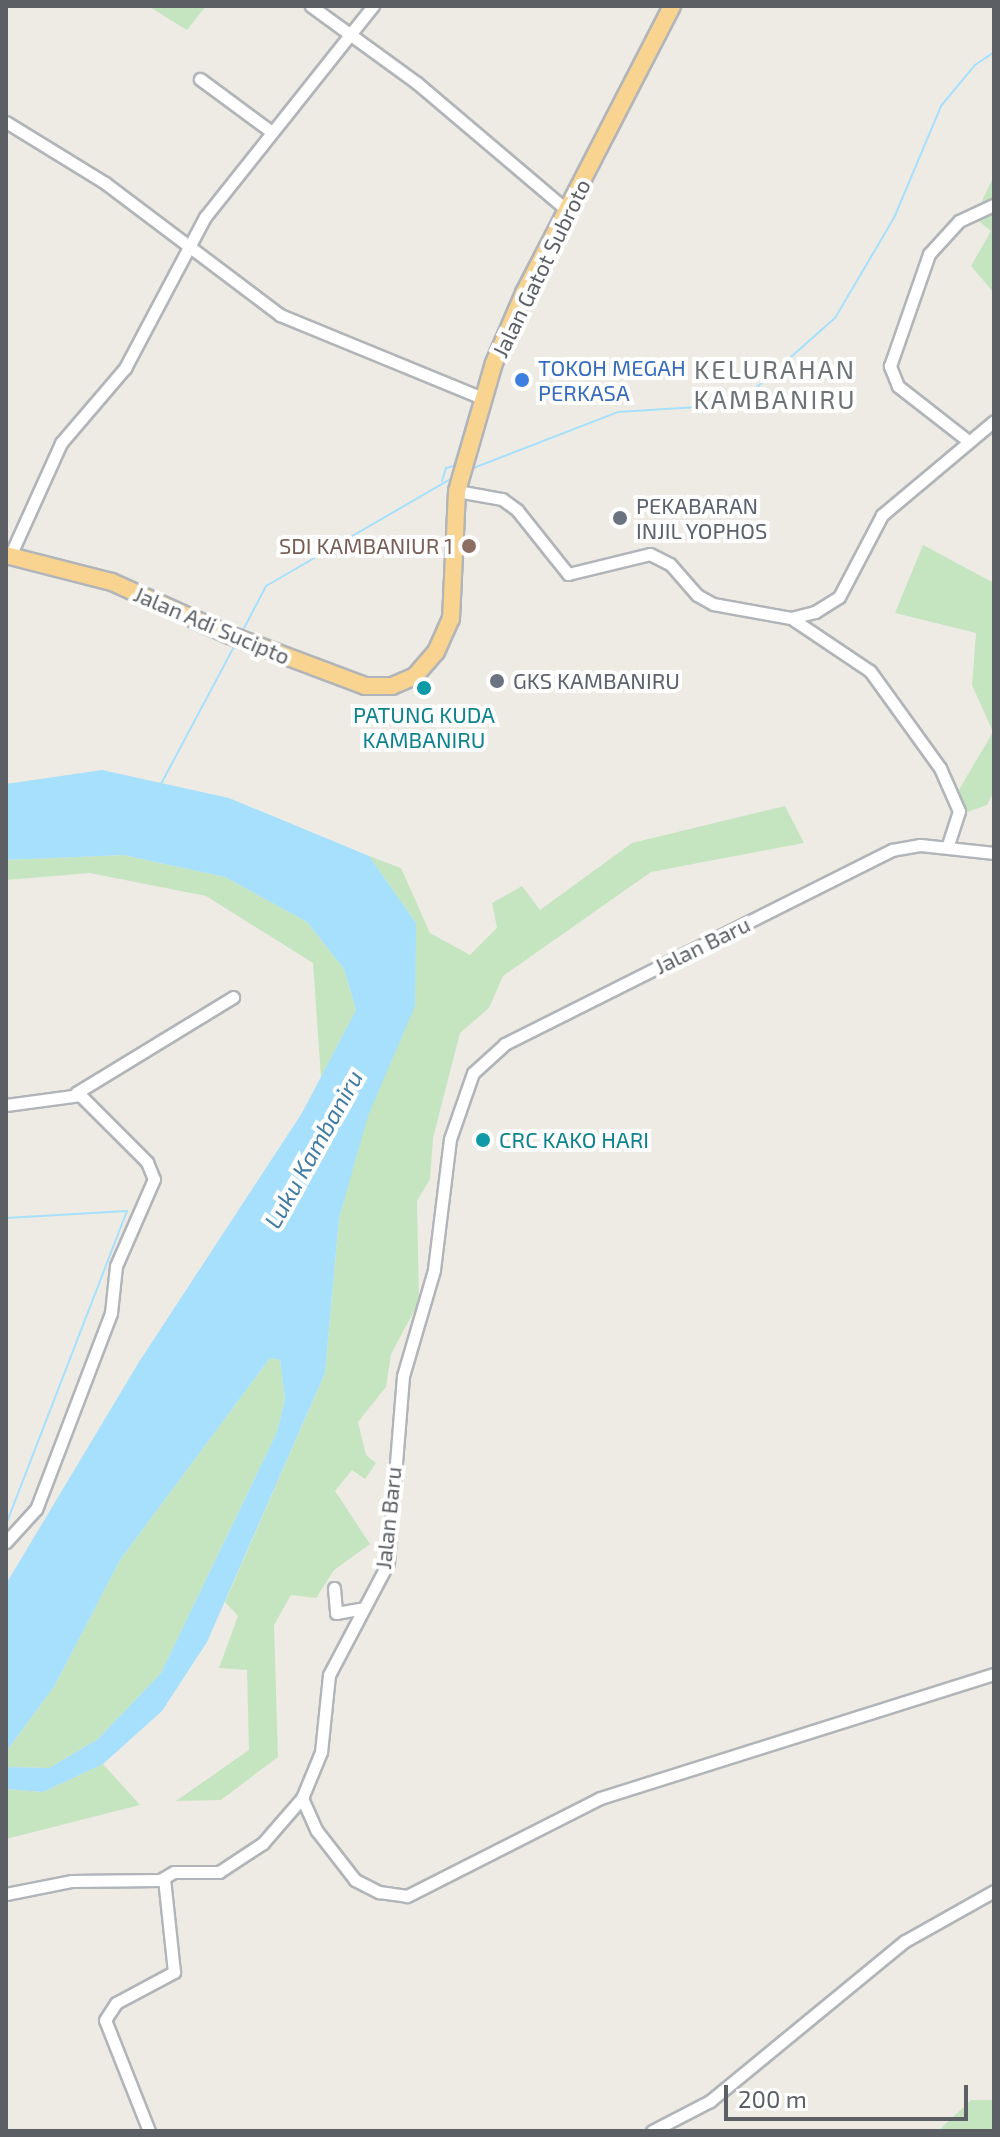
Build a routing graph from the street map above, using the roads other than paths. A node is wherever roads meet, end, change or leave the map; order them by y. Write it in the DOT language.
graph roads {
  1 [pos="311,6"];
  2 [pos="373,6"];
  3 [pos="672,6"];
  4 [pos="352,34"];
  5 [pos="200,79"];
  6 [pos="6,122"];
  7 [pos="269,130"];
  8 [pos="994,205"];
  9 [pos="562,207"];
  10 [pos="187,249"];
  11 [pos="477,396"];
  12 [pos="994,421"];
  13 [pos="967,440"];
  14 [pos="458,488"];
  15 [pos="8,555"];
  16 [pos="791,618"];
  17 [pos="415,676"];
  18 [pos="947,847"];
  19 [pos="994,853"];
  20 [pos="233,997"];
  21 [pos="76,1093"];
  22 [pos="6,1105"];
  23 [pos="6,1542"];
  24 [pos="334,1588"];
  25 [pos="363,1608"];
  26 [pos="994,1674"];
  27 [pos="302,1798"];
  28 [pos="164,1879"];
  29 [pos="994,1891"];
  30 [pos="6,1894"];
  31 [pos="149,2131"];
  32 [pos="652,2131"];
  1 -- 4 [label="street"];
  2 -- 4 [label="street"];
  3 -- 9 [label="highway, Jalan Gatot Subroto"];
  4 -- 7 [label="street"];
  4 -- 9 [label="street"];
  5 -- 7 [label="street"];
  6 -- 10 [label="street"];
  7 -- 10 [label="street"];
  8 -- 13 [label="street"];
  9 -- 11 [label="highway, Jalan Gatot Subroto"];
  10 -- 11 [label="street"];
  10 -- 15 [label="street"];
  11 -- 14 [label="highway, Jalan Gatot Subroto"];
  12 -- 13 [label="street"];
  13 -- 16 [label="street"];
  14 -- 16 [label="street"];
  14 -- 17 [label="highway, Jalan Gatot Subroto"];
  15 -- 17 [label="highway, Jalan Adi Sucipto"];
  16 -- 18 [label="street"];
  18 -- 19 [label="street, Jalan Baru"];
  18 -- 25 [label="street, Jalan Baru"];
  20 -- 21 [label="street"];
  21 -- 22 [label="street"];
  21 -- 23 [label="street"];
  24 -- 25 [label="street"];
  25 -- 27 [label="street, Jalan Baru"];
  26 -- 27 [label="street"];
  27 -- 28 [label="street, Jalan Baru"];
  28 -- 30 [label="street, Jalan Baru"];
  28 -- 31 [label="street"];
  29 -- 32 [label="street"];
}
